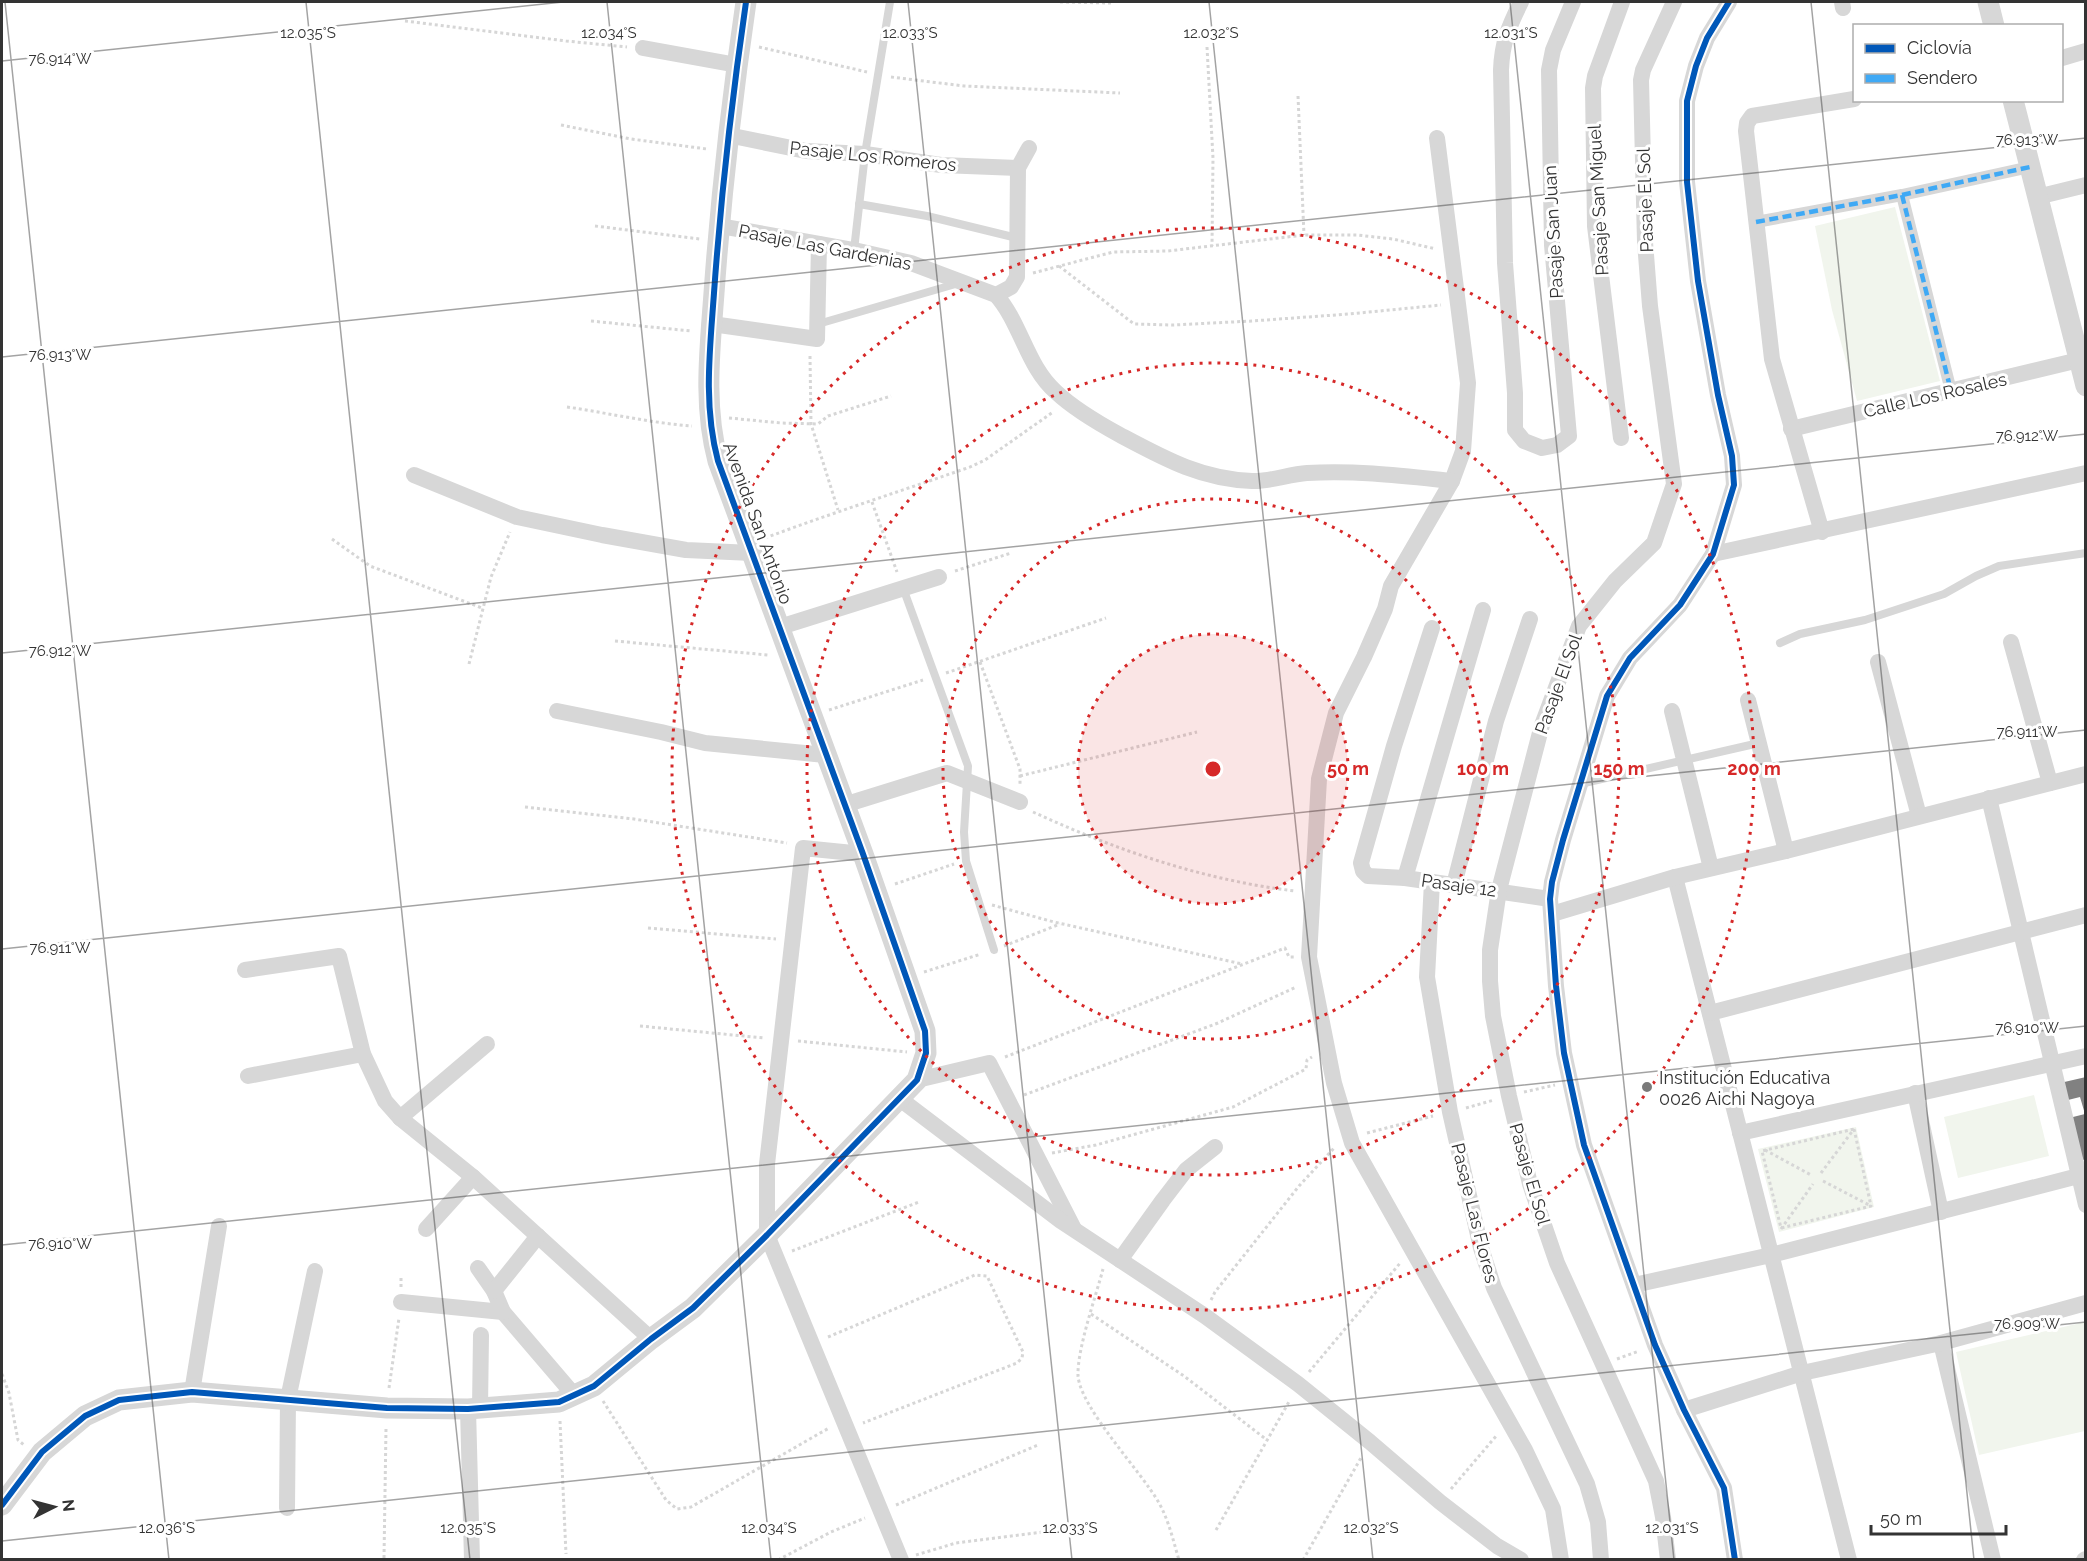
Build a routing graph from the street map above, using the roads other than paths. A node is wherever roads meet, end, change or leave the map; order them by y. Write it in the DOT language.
graph roads {
  1 [pos="746,2"];
  2 [pos="890,2"];
  3 [pos="1521,2"];
  4 [pos="1573,2"];
  5 [pos="1622,2"];
  6 [pos="1674,2"];
  7 [pos="1729,2"];
  8 [pos="1988,2"];
  9 [pos="1994,24"];
  10 [pos="643,48"];
  11 [pos="2085,51"];
  12 [pos="2063,57"];
  13 [pos="736,65"];
  14 [pos="1853,99"];
  15 [pos="2014,102"];
  16 [pos="1437,138"];
  17 [pos="727,143"];
  18 [pos="1029,148"];
  19 [pos="865,154"];
  20 [pos="2030,167"];
  21 [pos="1018,168"];
  22 [pos="2085,185"];
  23 [pos="1902,195"];
  24 [pos="2037,197"];
  25 [pos="859,204"];
  26 [pos="1756,222"];
  27 [pos="719,234"];
  28 [pos="1017,238"];
  29 [pos="819,244"];
  30 [pos="854,250"];
  31 [pos="961,282"];
  32 [pos="996,295"];
  33 [pos="712,328"];
  34 [pos="814,334"];
  35 [pos="2079,360"];
  36 [pos="2085,386"];
  37 [pos="1951,391"];
  38 [pos="1791,429"];
  39 [pos="1621,438"];
  40 [pos="2085,472"];
  41 [pos="414,475"];
  42 [pos="1452,481"];
  43 [pos="1821,532"];
  44 [pos="751,548"];
  45 [pos="2085,553"];
  46 [pos="1713,554"];
  47 [pos="939,577"];
  48 [pos="903,588"];
  49 [pos="1484,610"];
  50 [pos="1530,619"];
  51 [pos="780,627"];
  52 [pos="1432,628"];
  53 [pos="2011,642"];
  54 [pos="1780,643"];
  55 [pos="1878,662"];
  56 [pos="1748,700"];
  57 [pos="557,711"];
  58 [pos="1672,711"];
  59 [pos="1759,743"];
  60 [pos="825,755"];
  61 [pos="1684,759"];
  62 [pos="2085,774"];
  63 [pos="966,780"];
  64 [pos="2049,783"];
  65 [pos="1579,784"];
  66 [pos="1989,798"];
  67 [pos="1020,802"];
  68 [pos="844,805"];
  69 [pos="1919,816"];
  70 [pos="1786,851"];
  71 [pos="863,854"];
  72 [pos="1711,868"];
  73 [pos="1676,877"];
  74 [pos="1405,878"];
  75 [pos="1432,882"];
  76 [pos="1454,885"];
  77 [pos="1499,890"];
  78 [pos="1551,907"];
  79 [pos="2085,915"];
  80 [pos="2022,932"];
  81 [pos="994,950"];
  82 [pos="245,970"];
  83 [pos="1710,1013"];
  84 [pos="487,1044"];
  85 [pos="363,1054"];
  86 [pos="2085,1056"];
  87 [pos="2051,1064"];
  88 [pos="248,1076"];
  89 [pos="917,1080"];
  90 [pos="1915,1094"];
  91 [pos="900,1099"];
  92 [pos="400,1118"];
  93 [pos="1740,1133"];
  94 [pos="1215,1147"];
  95 [pos="2082,1175"];
  96 [pos="473,1177"];
  97 [pos="2085,1205"];
  98 [pos="1941,1212"];
  99 [pos="219,1226"];
  100 [pos="426,1229"];
  101 [pos="1074,1230"];
  102 [pos="767,1235"];
  103 [pos="538,1236"];
  104 [pos="1779,1253"];
  105 [pos="1114,1256"];
  106 [pos="478,1268"];
  107 [pos="315,1271"];
  108 [pos="1634,1285"];
  109 [pos="495,1291"];
  110 [pos="400,1302"];
  111 [pos="2085,1304"];
  112 [pos="503,1312"];
  113 [pos="481,1335"];
  114 [pos="651,1339"];
  115 [pos="1941,1343"];
  116 [pos="1802,1373"];
  117 [pos="192,1392"];
  118 [pos="567,1398"];
  119 [pos="288,1399"];
  120 [pos="474,1408"];
  121 [pos="1684,1410"];
  122 [pos="2,1505"];
  123 [pos="287,1508"];
  124 [pos="907,1558"];
  125 [pos="472,1560"];
  126 [pos="1521,1560"];
  127 [pos="1561,1560"];
  128 [pos="1601,1560"];
  129 [pos="1668,1560"];
  130 [pos="1735,1560"];
  131 [pos="1849,1560"];
  132 [pos="1993,1560"];
  1 -- 13 [label="street, Avenida San Antonio"];
  2 -- 19 [label="lane"];
  3 -- 4 [label="street, Pasaje San Juan"];
  5 -- 39 [label="street, Pasaje San Miguel"];
  6 -- 77 [label="street, Pasaje El Sol"];
  7 -- 46 [label="street"];
  8 -- 9 [label="street"];
  10 -- 13 [label="street"];
  11 -- 12 [label="street"];
  13 -- 17 [label="street, Avenida San Antonio"];
  14 -- 26 [label="street"];
  15 -- 20 [label="street"];
  16 -- 42 [label="street"];
  17 -- 19 [label="street, Pasaje Los Romeros"];
  17 -- 27 [label="street, Avenida San Antonio"];
  18 -- 21 [label="street"];
  19 -- 21 [label="street, Pasaje Los Romeros"];
  19 -- 25 [label="lane"];
  20 -- 23 [label="street"];
  20 -- 24 [label="street"];
  21 -- 28 [label="street"];
  22 -- 24 [label="street"];
  23 -- 26 [label="street"];
  23 -- 37 [label="street"];
  24 -- 35 [label="street"];
  25 -- 28 [label="lane"];
  25 -- 30 [label="lane"];
  26 -- 38 [label="street"];
  27 -- 29 [label="street, Pasaje Las Gardenias"];
  27 -- 33 [label="street, Avenida San Antonio"];
  28 -- 32 [label="street"];
  29 -- 30 [label="street, Pasaje Las Gardenias"];
  29 -- 34 [label="street"];
  30 -- 31 [label="street, Pasaje Las Gardenias"];
  31 -- 32 [label="street, Pasaje Las Gardenias"];
  31 -- 34 [label="lane"];
  32 -- 42 [label="street"];
  33 -- 34 [label="street"];
  33 -- 44 [label="street, Avenida San Antonio"];
  35 -- 36 [label="street"];
  35 -- 37 [label="street, Calle Los Rosales"];
  37 -- 38 [label="street, Calle Los Rosales"];
  38 -- 43 [label="street"];
  40 -- 43 [label="street"];
  41 -- 44 [label="street"];
  42 -- 127 [label="street"];
  43 -- 46 [label="street"];
  44 -- 51 [label="street, Avenida San Antonio"];
  45 -- 54 [label="lane"];
  46 -- 65 [label="street"];
  47 -- 48 [label="street"];
  48 -- 51 [label="street"];
  48 -- 63 [label="lane"];
  49 -- 74 [label="street"];
  50 -- 76 [label="street"];
  51 -- 60 [label="street, Avenida San Antonio"];
  52 -- 74 [label="street, Pasaje 12"];
  53 -- 64 [label="street"];
  55 -- 69 [label="street"];
  56 -- 59 [label="street"];
  57 -- 60 [label="street"];
  58 -- 61 [label="street"];
  59 -- 61 [label="lane"];
  59 -- 70 [label="street"];
  60 -- 68 [label="street, Avenida San Antonio"];
  61 -- 65 [label="lane"];
  61 -- 72 [label="street"];
  62 -- 64 [label="street"];
  63 -- 67 [label="street"];
  63 -- 68 [label="street"];
  63 -- 81 [label="lane"];
  64 -- 66 [label="street"];
  65 -- 78 [label="street"];
  66 -- 69 [label="street"];
  66 -- 80 [label="street"];
  68 -- 71 [label="street, Avenida San Antonio"];
  69 -- 70 [label="street"];
  70 -- 72 [label="street"];
  71 -- 89 [label="street, Avenida San Antonio"];
  71 -- 102 [label="street"];
  72 -- 73 [label="street"];
  73 -- 78 [label="street"];
  73 -- 83 [label="street"];
  74 -- 75 [label="street, Pasaje 12"];
  75 -- 76 [label="street, Pasaje 12"];
  75 -- 128 [label="street, Pasaje Las Flores"];
  76 -- 77 [label="street, Pasaje 12"];
  77 -- 78 [label="street, Pasaje 12"];
  77 -- 129 [label="street, Pasaje El Sol"];
  78 -- 108 [label="street"];
  79 -- 80 [label="street"];
  80 -- 83 [label="street"];
  80 -- 87 [label="street"];
  82 -- 85 [label="street"];
  83 -- 93 [label="street"];
  84 -- 92 [label="street"];
  85 -- 88 [label="street"];
  85 -- 92 [label="street"];
  86 -- 87 [label="street"];
  87 -- 90 [label="street"];
  87 -- 95 [label="street"];
  89 -- 91 [label="street"];
  89 -- 101 [label="street"];
  90 -- 93 [label="street"];
  90 -- 98 [label="street"];
  91 -- 101 [label="street"];
  91 -- 102 [label="street"];
  92 -- 96 [label="street"];
  93 -- 104 [label="street"];
  94 -- 105 [label="street"];
  95 -- 97 [label="street"];
  95 -- 98 [label="street"];
  96 -- 100 [label="street"];
  96 -- 103 [label="street"];
  98 -- 104 [label="street"];
  99 -- 117 [label="street"];
  101 -- 105 [label="street"];
  102 -- 114 [label="street"];
  102 -- 124 [label="street"];
  103 -- 109 [label="street"];
  103 -- 114 [label="street"];
  104 -- 108 [label="street"];
  104 -- 116 [label="street"];
  105 -- 126 [label="street"];
  106 -- 109 [label="street"];
  107 -- 119 [label="street"];
  108 -- 121 [label="street"];
  109 -- 112 [label="street"];
  110 -- 112 [label="street"];
  111 -- 115 [label="street"];
  112 -- 118 [label="street"];
  113 -- 120 [label="street"];
  114 -- 118 [label="street"];
  115 -- 116 [label="street"];
  115 -- 132 [label="street"];
  116 -- 121 [label="street"];
  116 -- 131 [label="street"];
  117 -- 119 [label="street"];
  117 -- 122 [label="street"];
  118 -- 120 [label="street"];
  119 -- 120 [label="street"];
  119 -- 123 [label="street"];
  120 -- 125 [label="street"];
  121 -- 130 [label="street"];
}
